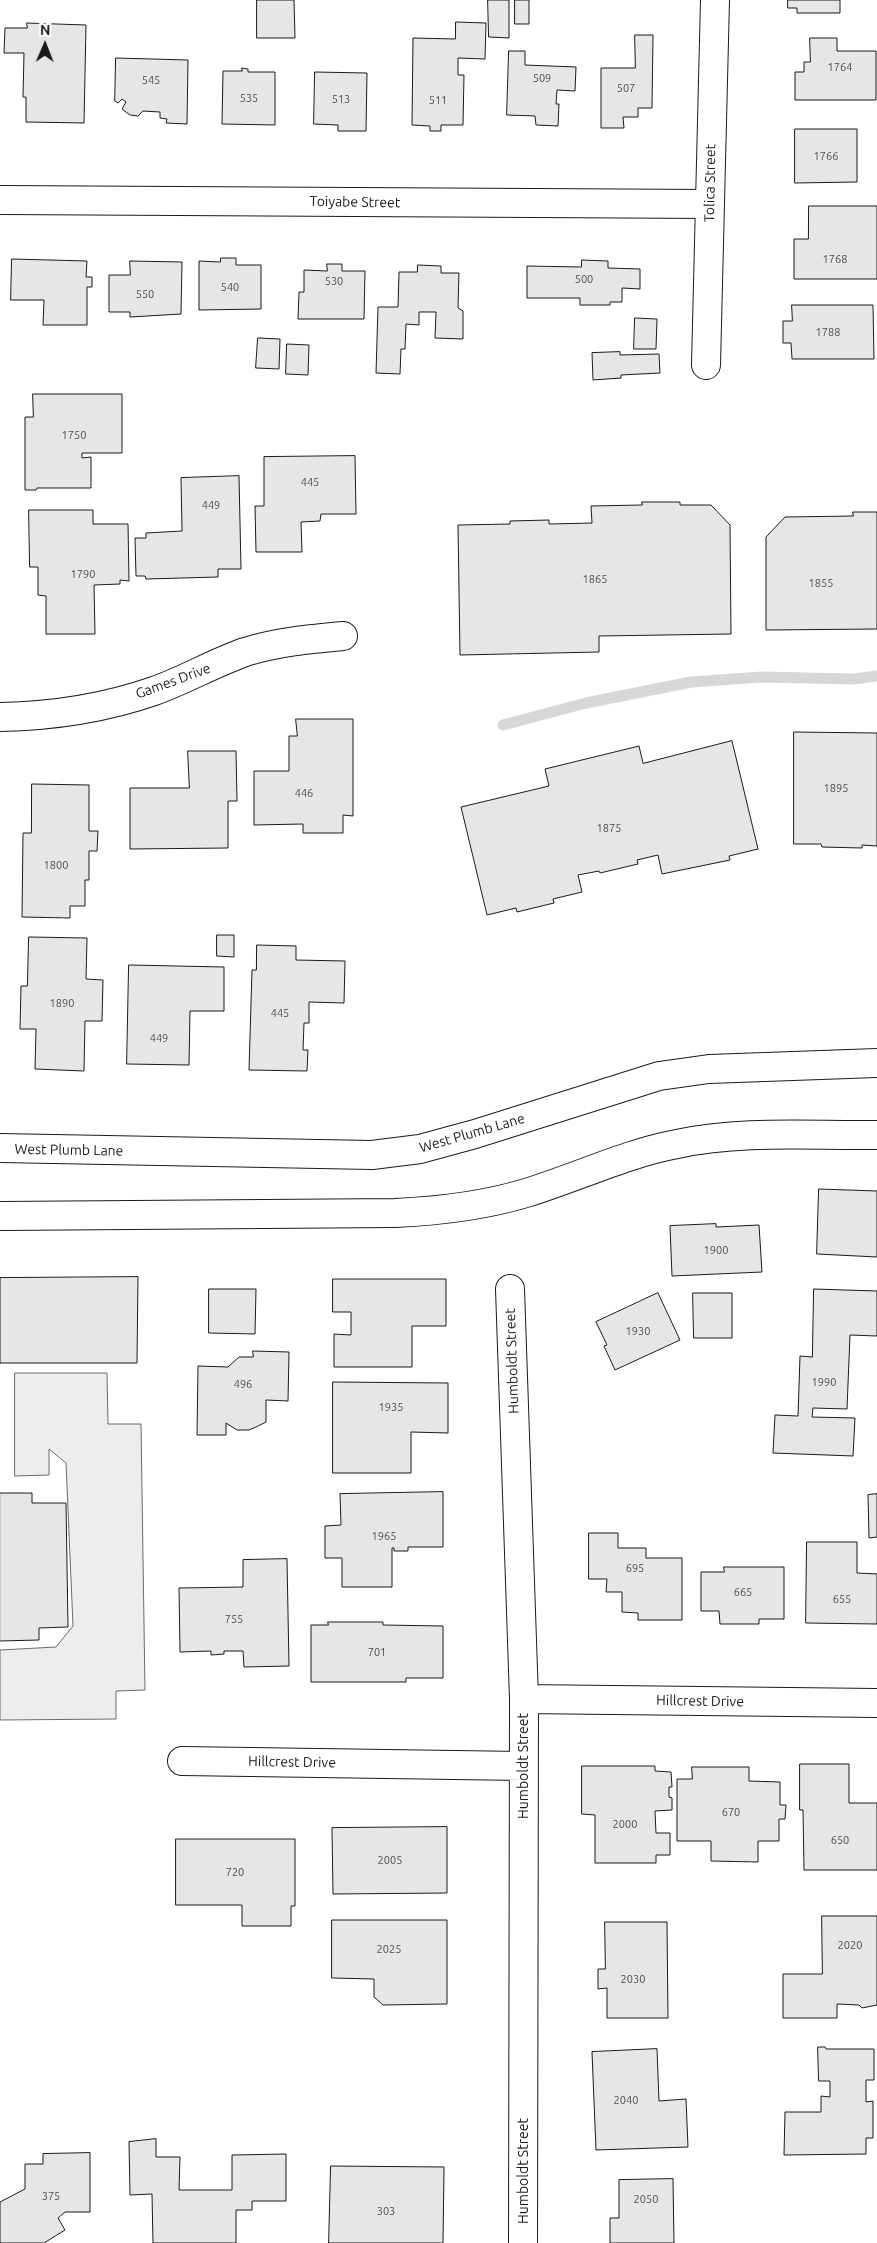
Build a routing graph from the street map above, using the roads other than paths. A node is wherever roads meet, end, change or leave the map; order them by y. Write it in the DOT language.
graph roads {
  1 [pos="715,0"];
  2 [pos="0,200"];
  3 [pos="710,204"];
  4 [pos="706,365"];
  5 [pos="343,636"];
  6 [pos="0,717"];
  7 [pos="877,1062"];
  8 [pos="877,1135"];
  9 [pos="0,1148"];
  10 [pos="0,1216"];
  11 [pos="510,1289"];
  12 [pos="524,1699"];
  13 [pos="877,1703"];
  14 [pos="182,1760"];
  15 [pos="523,1766"];
  16 [pos="523,2243"];
  1 -- 3 [label="street, Tolica Street"];
  2 -- 3 [label="street, Toiyabe Street"];
  3 -- 4 [label="street, Tolica Street"];
  5 -- 6 [label="street, Games Drive"];
  7 -- 9 [label="street, West Plumb Lane"];
  8 -- 10 [label="street"];
  11 -- 12 [label="street, Humboldt Street"];
  12 -- 13 [label="street, Hillcrest Drive"];
  12 -- 15 [label="street, Humboldt Street"];
  14 -- 15 [label="street, Hillcrest Drive"];
  15 -- 16 [label="street, Humboldt Street"];
}
